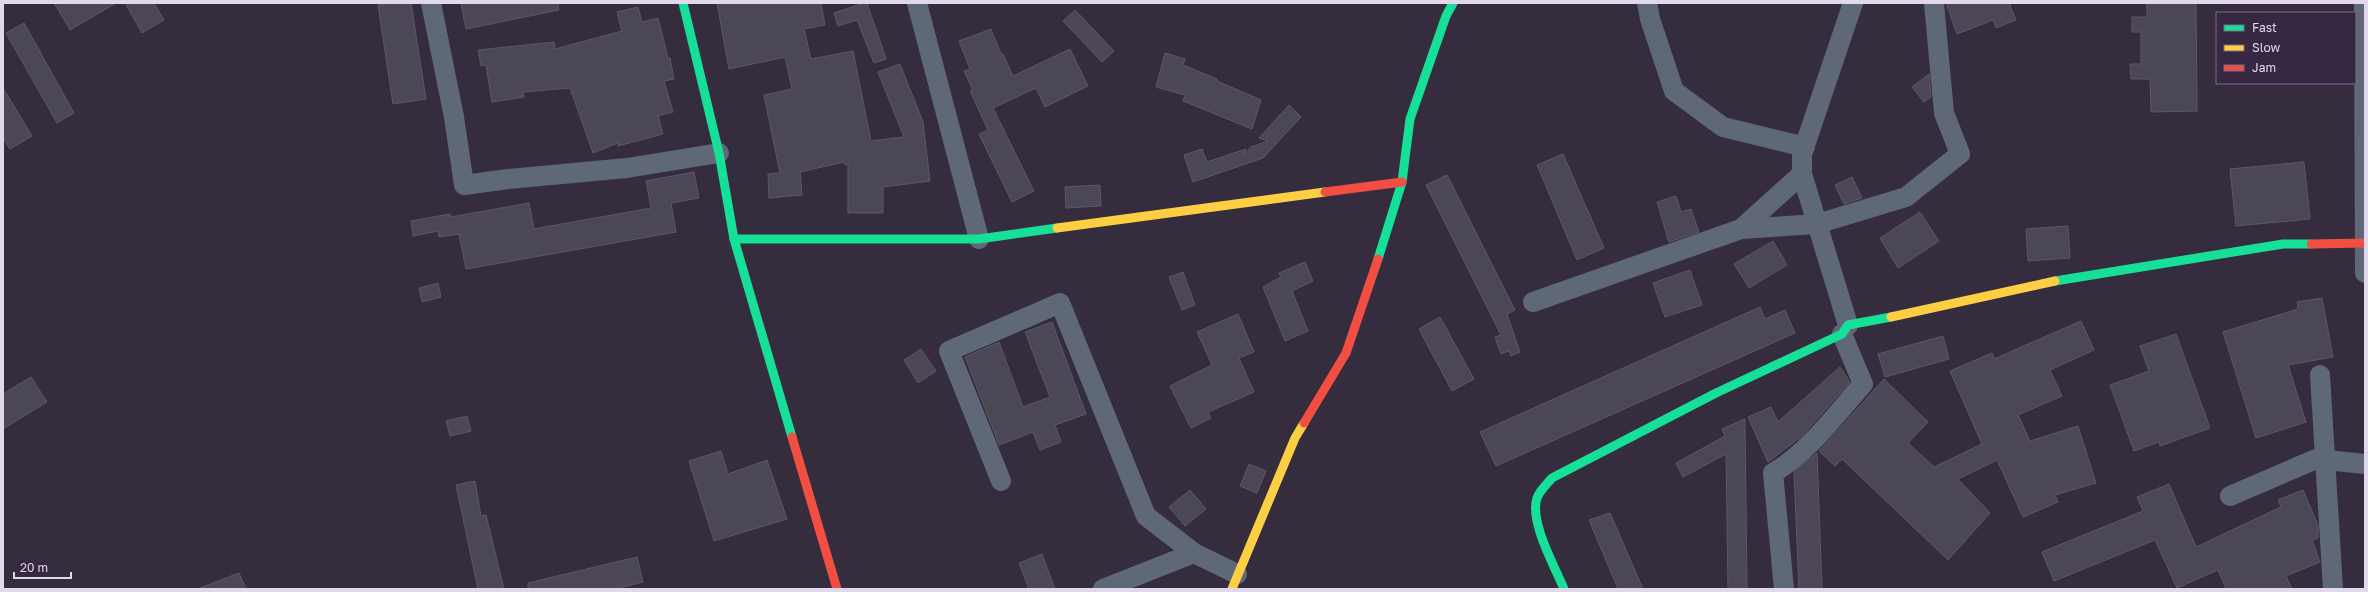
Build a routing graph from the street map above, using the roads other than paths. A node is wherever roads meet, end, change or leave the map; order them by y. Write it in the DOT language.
graph roads {
  1 [pos="432,3"];
  2 [pos="683,3"];
  3 [pos="917,3"];
  4 [pos="1453,3"];
  5 [pos="1648,3"];
  6 [pos="1853,3"];
  7 [pos="1934,3"];
  8 [pos="2364,3"];
  9 [pos="1805,147"];
  10 [pos="719,153"];
  11 [pos="1802,174"];
  12 [pos="1402,182"];
  13 [pos="2364,186"];
  14 [pos="1817,224"];
  15 [pos="1741,229"];
  16 [pos="734,239"];
  17 [pos="979,239"];
  18 [pos="2364,243"];
  19 [pos="2365,273"];
  20 [pos="1532,302"];
  21 [pos="1845,330"];
  22 [pos="2320,375"];
  23 [pos="2325,460"];
  24 [pos="2365,464"];
  25 [pos="1000,481"];
  26 [pos="2230,496"];
  27 [pos="1194,553"];
  28 [pos="1234,582"];
  29 [pos="836,589"];
  30 [pos="1103,589"];
  31 [pos="1564,589"];
  32 [pos="1784,589"];
  33 [pos="2333,589"];
  1 -- 10 [label="street"];
  2 -- 10 [label="street"];
  3 -- 17 [label="street"];
  4 -- 12 [label="street"];
  5 -- 9 [label="street"];
  6 -- 9 [label="street"];
  7 -- 14 [label="street"];
  8 -- 13 [label="street"];
  9 -- 11 [label="street"];
  10 -- 16 [label="street"];
  11 -- 14 [label="street"];
  11 -- 15 [label="street"];
  12 -- 17 [label="street"];
  12 -- 28 [label="street"];
  13 -- 18 [label="street"];
  14 -- 15 [label="street"];
  14 -- 21 [label="street"];
  15 -- 20 [label="street"];
  16 -- 17 [label="street"];
  16 -- 29 [label="street"];
  18 -- 19 [label="street"];
  18 -- 21 [label="street"];
  21 -- 31 [label="street"];
  21 -- 32 [label="street"];
  22 -- 23 [label="street"];
  23 -- 24 [label="street"];
  23 -- 26 [label="street"];
  23 -- 33 [label="street"];
  25 -- 27 [label="street"];
  27 -- 28 [label="street"];
  27 -- 30 [label="street"];
}
